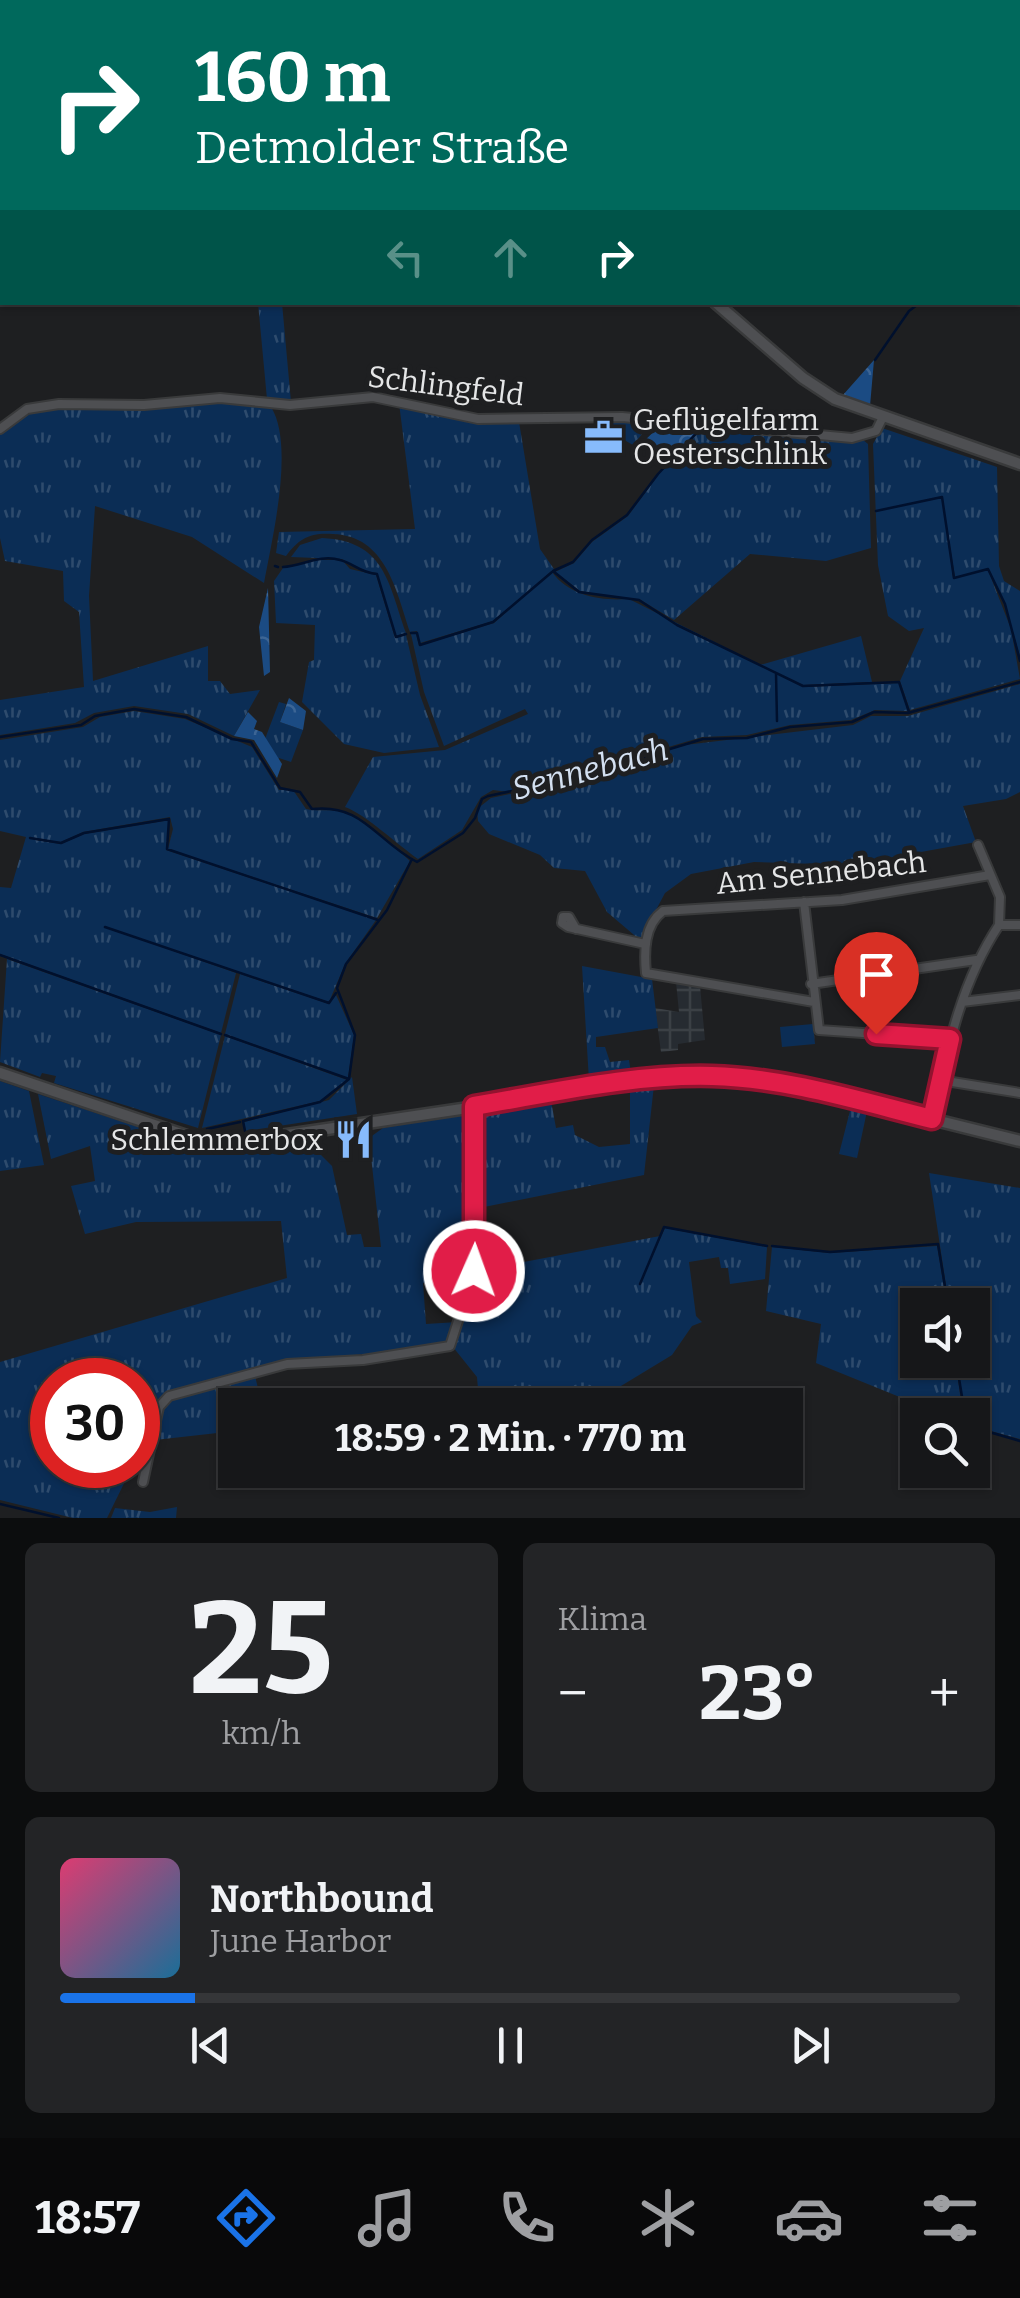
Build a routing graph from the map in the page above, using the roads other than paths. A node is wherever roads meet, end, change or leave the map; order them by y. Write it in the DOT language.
graph roads {
  1 [pos="719,305"];
  2 [pos="883,417"];
  3 [pos="0,428"];
  4 [pos="1020,464"];
  5 [pos="978,844"];
  6 [pos="990,875"];
  7 [pos="804,902"];
  8 [pos="999,925"];
  9 [pos="1020,925"];
  10 [pos="576,929"];
  11 [pos="645,944"];
  12 [pos="976,960"];
  13 [pos="811,984"];
  14 [pos="1020,996"];
  15 [pos="814,1002"];
  16 [pos="962,1002"];
  17 [pos="950,1039"];
  18 [pos="0,1073"];
  19 [pos="940,1080"];
  20 [pos="1020,1094"];
  21 [pos="474,1106"];
  22 [pos="932,1119"];
  23 [pos="1020,1141"];
  24 [pos="160,1406"];
  1 -- 2 [label="main road"];
  2 -- 3 [label="street, Schlingfeld"];
  2 -- 4 [label="main road"];
  5 -- 6 [label="street"];
  6 -- 7 [label="street, Am Sennebach"];
  6 -- 8 [label="street"];
  7 -- 11 [label="street, Am Sennebach"];
  7 -- 13 [label="street"];
  8 -- 9 [label="street"];
  8 -- 12 [label="street"];
  10 -- 11 [label="street"];
  11 -- 15 [label="street"];
  12 -- 13 [label="street"];
  12 -- 16 [label="street"];
  13 -- 15 [label="street"];
  14 -- 16 [label="street"];
  15 -- 17 [label="street"];
  16 -- 17 [label="street"];
  17 -- 19 [label="street"];
  18 -- 21 [label="main road"];
  19 -- 20 [label="street"];
  19 -- 22 [label="street"];
  21 -- 22 [label="main road"];
  21 -- 24 [label="street"];
  22 -- 23 [label="main road"];
}
